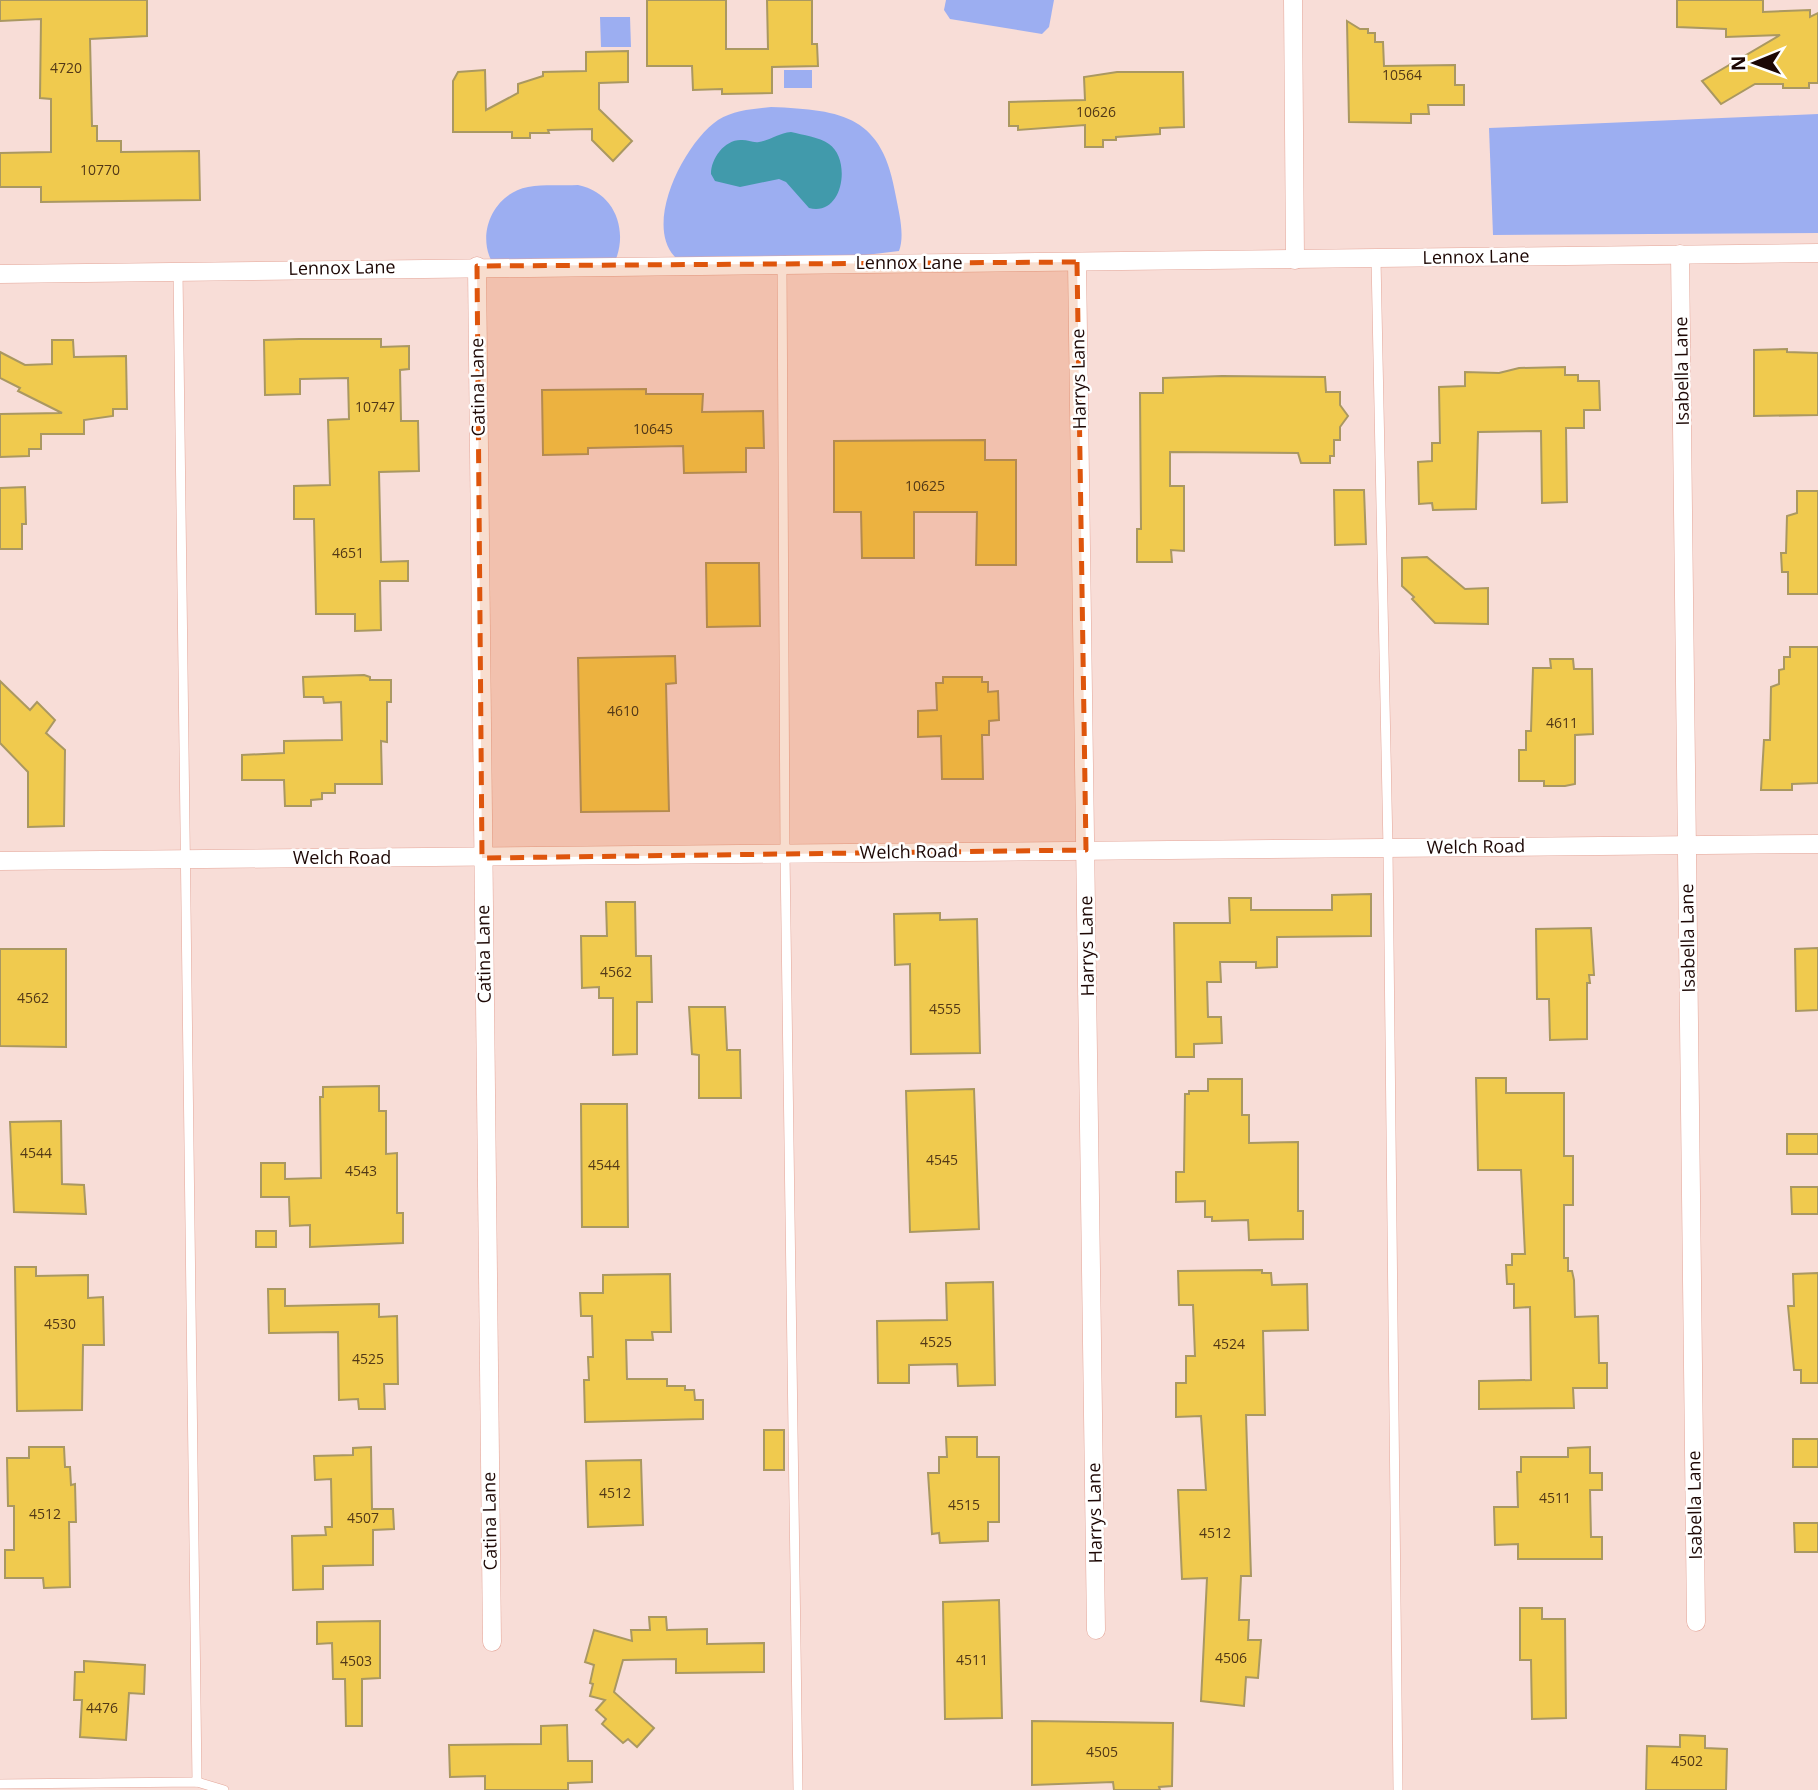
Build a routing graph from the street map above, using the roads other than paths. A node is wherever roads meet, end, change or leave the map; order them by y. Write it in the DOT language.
graph roads {
  1 [pos="1293,0"];
  2 [pos="1818,253"];
  3 [pos="1680,254"];
  4 [pos="1376,259"];
  5 [pos="1295,260"];
  6 [pos="1077,262"];
  7 [pos="782,264"];
  8 [pos="477,266"];
  9 [pos="178,271"];
  10 [pos="0,274"];
  11 [pos="1818,844"];
  12 [pos="1687,845"];
  13 [pos="1388,849"];
  14 [pos="1086,850"];
  15 [pos="785,854"];
  16 [pos="482,858"];
  17 [pos="184,859"];
  18 [pos="0,860"];
  19 [pos="1696,1622"];
  20 [pos="1096,1630"];
  21 [pos="492,1642"];
  22 [pos="197,1782"];
  23 [pos="0,1784"];
  24 [pos="224,1790"];
  25 [pos="798,1790"];
  26 [pos="1398,1790"];
  1 -- 5 [label="street"];
  2 -- 3 [label="street, Lennox Lane"];
  3 -- 4 [label="street, Lennox Lane"];
  3 -- 12 [label="street, Isabella Lane"];
  4 -- 5 [label="street, Lennox Lane"];
  4 -- 13 [label="lane"];
  5 -- 6 [label="street, Lennox Lane"];
  6 -- 7 [label="street, Lennox Lane"];
  6 -- 14 [label="street, Harrys Lane"];
  7 -- 8 [label="street, Lennox Lane"];
  7 -- 15 [label="lane"];
  8 -- 9 [label="street, Lennox Lane"];
  8 -- 16 [label="street, Catina Lane"];
  9 -- 10 [label="street, Lennox Lane"];
  9 -- 17 [label="lane"];
  11 -- 12 [label="street, Welch Road"];
  12 -- 13 [label="street, Welch Road"];
  12 -- 19 [label="street, Isabella Lane"];
  13 -- 14 [label="street, Welch Road"];
  13 -- 26 [label="lane"];
  14 -- 15 [label="street, Welch Road"];
  14 -- 20 [label="street, Harrys Lane"];
  15 -- 16 [label="street, Welch Road"];
  15 -- 25 [label="lane"];
  16 -- 17 [label="street, Welch Road"];
  16 -- 21 [label="street, Catina Lane"];
  17 -- 18 [label="street, Welch Road"];
  17 -- 22 [label="lane"];
  22 -- 23 [label="lane"];
  22 -- 24 [label="lane"];
}
